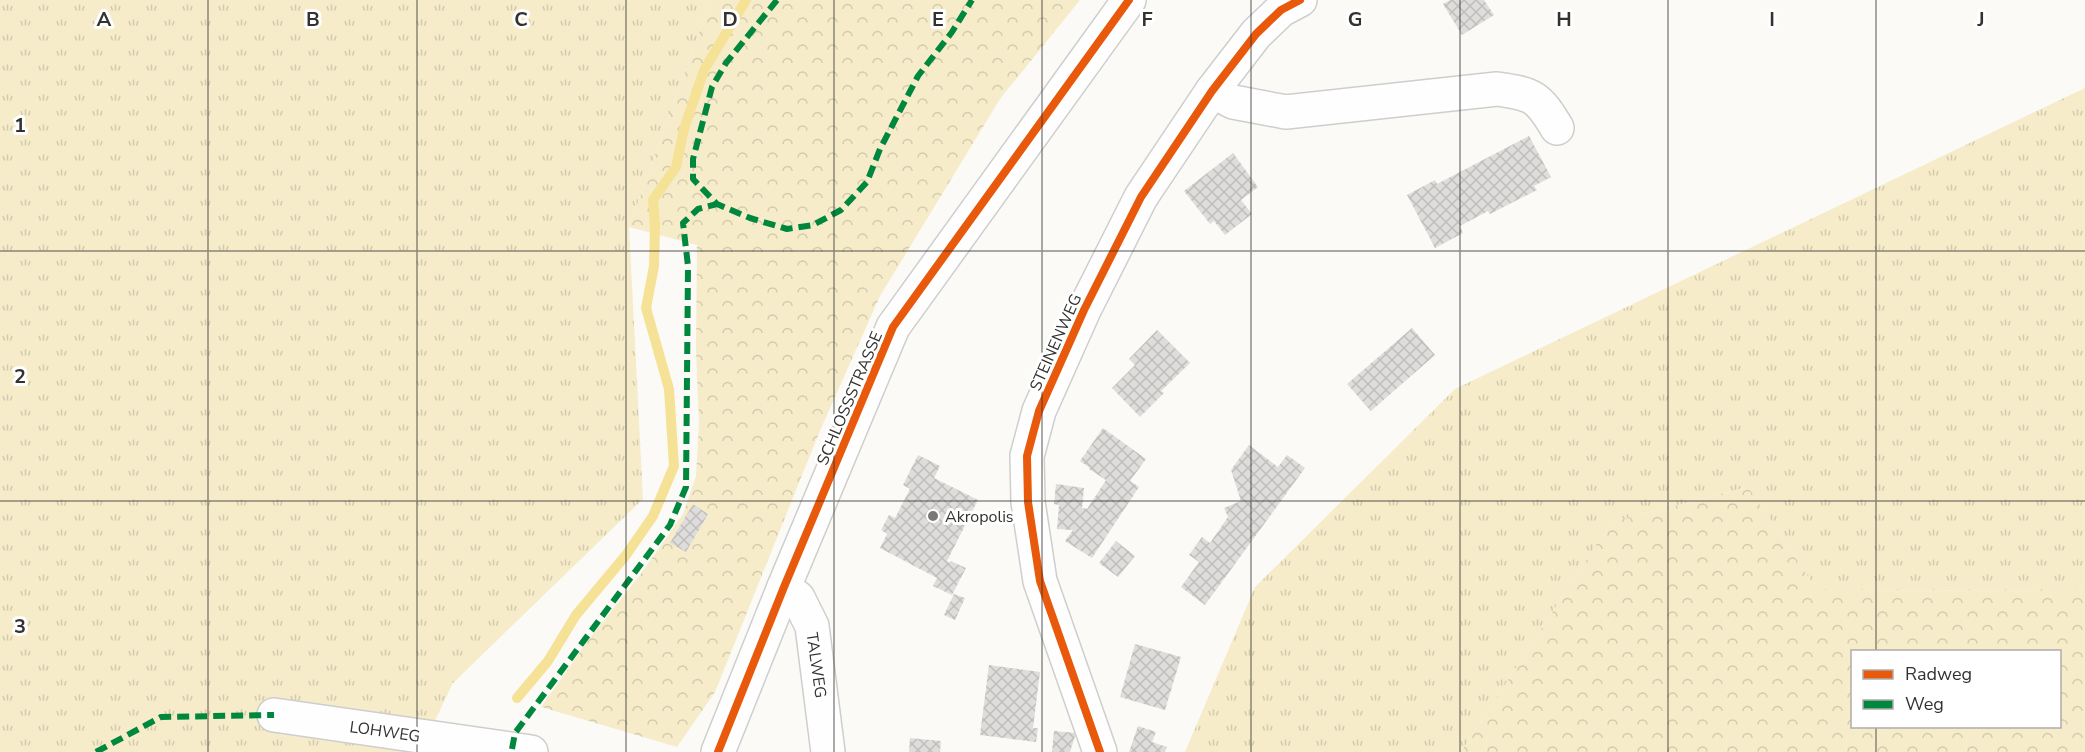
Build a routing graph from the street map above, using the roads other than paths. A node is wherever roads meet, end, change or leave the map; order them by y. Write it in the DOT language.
graph roads {
  1 [pos="1129,0"];
  2 [pos="1300,0"];
  3 [pos="1212,91"];
  4 [pos="1557,128"];
  5 [pos="784,587"];
  6 [pos="274,715"];
  7 [pos="531,752"];
  8 [pos="718,752"];
  9 [pos="828,752"];
  10 [pos="1100,752"];
  1 -- 5 [label="street, SCHLOSSSTRASSE"];
  2 -- 3 [label="street, STEINENWEG"];
  3 -- 4 [label="street"];
  3 -- 10 [label="street, STEINENWEG"];
  5 -- 8 [label="street, SCHLOSSSTRASSE"];
  5 -- 9 [label="street, TALWEG"];
  6 -- 7 [label="street, LOHWEG"];
}
